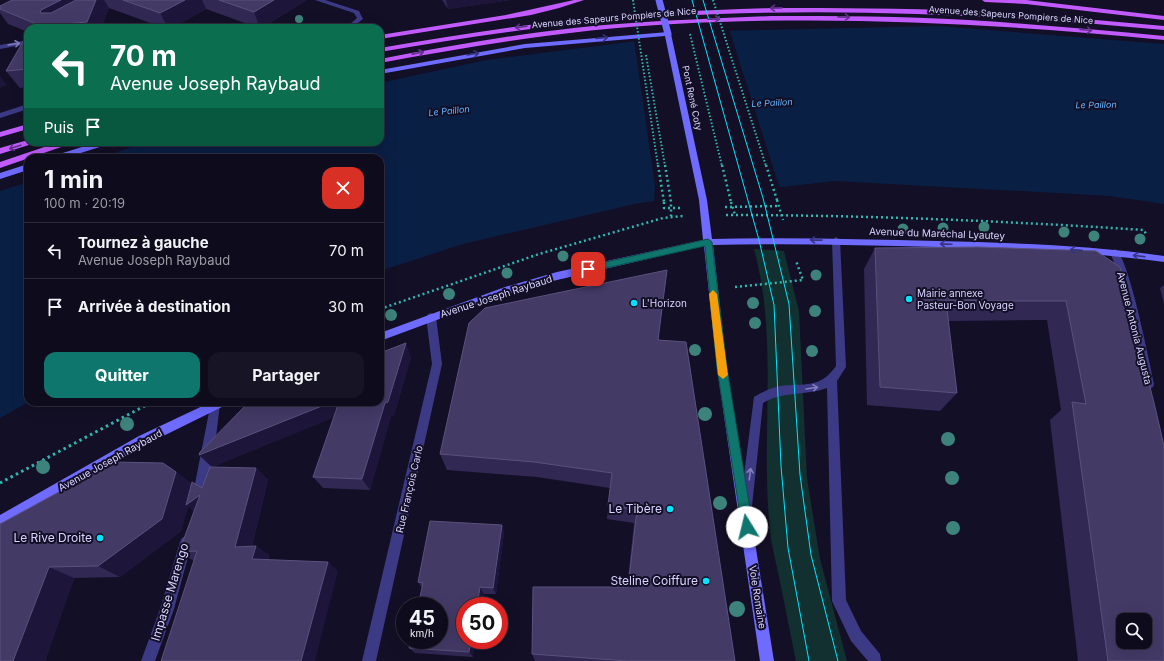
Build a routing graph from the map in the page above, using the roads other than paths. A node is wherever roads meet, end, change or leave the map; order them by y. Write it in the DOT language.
graph roads {
  1 [pos="318,0"];
  2 [pos="581,0"];
  3 [pos="659,0"];
  4 [pos="985,0"];
  5 [pos="1164,18"];
  6 [pos="353,24"];
  7 [pos="1164,28"];
  8 [pos="668,34"];
  9 [pos="384,36"];
  10 [pos="1164,38"];
  11 [pos="24,43"];
  12 [pos="0,47"];
  13 [pos="384,49"];
  14 [pos="384,60"];
  15 [pos="384,71"];
  16 [pos="24,107"];
  17 [pos="0,116"];
  18 [pos="24,127"];
  19 [pos="0,135"];
  20 [pos="24,144"];
  21 [pos="55,146"];
  22 [pos="94,146"];
  23 [pos="0,151"];
  24 [pos="32,154"];
  25 [pos="68,154"];
  26 [pos="24,157"];
  27 [pos="0,165"];
  28 [pos="24,168"];
  29 [pos="0,176"];
  30 [pos="703,200"];
  31 [pos="836,240"];
  32 [pos="708,242"];
  33 [pos="1115,252"];
  34 [pos="1164,259"];
  35 [pos="431,317"];
  36 [pos="384,335"];
  37 [pos="832,382"];
  38 [pos="1152,398"];
  39 [pos="215,406"];
  40 [pos="219,406"];
  41 [pos="195,510"];
  42 [pos="745,512"];
  43 [pos="0,522"];
  44 [pos="188,533"];
  45 [pos="875,659"];
  46 [pos="148,661"];
  47 [pos="369,661"];
  48 [pos="767,661"];
  1 -- 6 [label="street"];
  2 -- 9 [label="main road"];
  3 -- 8 [label="main road, Pont René Coty, bridge"];
  4 -- 5 [label="main road"];
  7 -- 13 [label="main road, Avenue des Sapeurs Pompiers de Nice, one-way"];
  15 -- 8 [label="main road, one-way"];
  8 -- 30 [label="main road, Pont René Coty"];
  14 -- 10 [label="main road, Avenue des Sapeurs Pompiers de Nice, one-way"];
  12 -- 11 [label="street, one-way"];
  16 -- 17 [label="street"];
  18 -- 19 [label="main road"];
  20 -- 23 [label="main road, one-way"];
  21 -- 24 [label="main road"];
  22 -- 25 [label="main road"];
  26 -- 27 [label="main road"];
  28 -- 29 [label="main road"];
  30 -- 32 [label="main road, Voie Romaine"];
  31 -- 32 [label="main road, Avenue du Maréchal Lyautey, one-way"];
  33 -- 31 [label="main road, Avenue du Maréchal Lyautey, one-way"];
  31 -- 37 [label="street"];
  32 -- 35 [label="main road, Avenue Joseph Raybaud"];
  32 -- 42 [label="main road, Voie Romaine"];
  34 -- 33 [label="main road, Avenue du Maréchal Lyautey, one-way"];
  33 -- 38 [label="street, Avenue Antonia Augusta"];
  35 -- 36 [label="main road, Avenue Joseph Raybaud"];
  35 -- 47 [label="street, Rue François Carlo"];
  42 -- 37 [label="street, one-way"];
  37 -- 45 [label="street"];
  39 -- 43 [label="main road, Avenue Joseph Raybaud"];
  40 -- 41 [label="street"];
  42 -- 48 [label="main road, Voie Romaine"];
  44 -- 46 [label="street, Impasse Marengo"];
}
